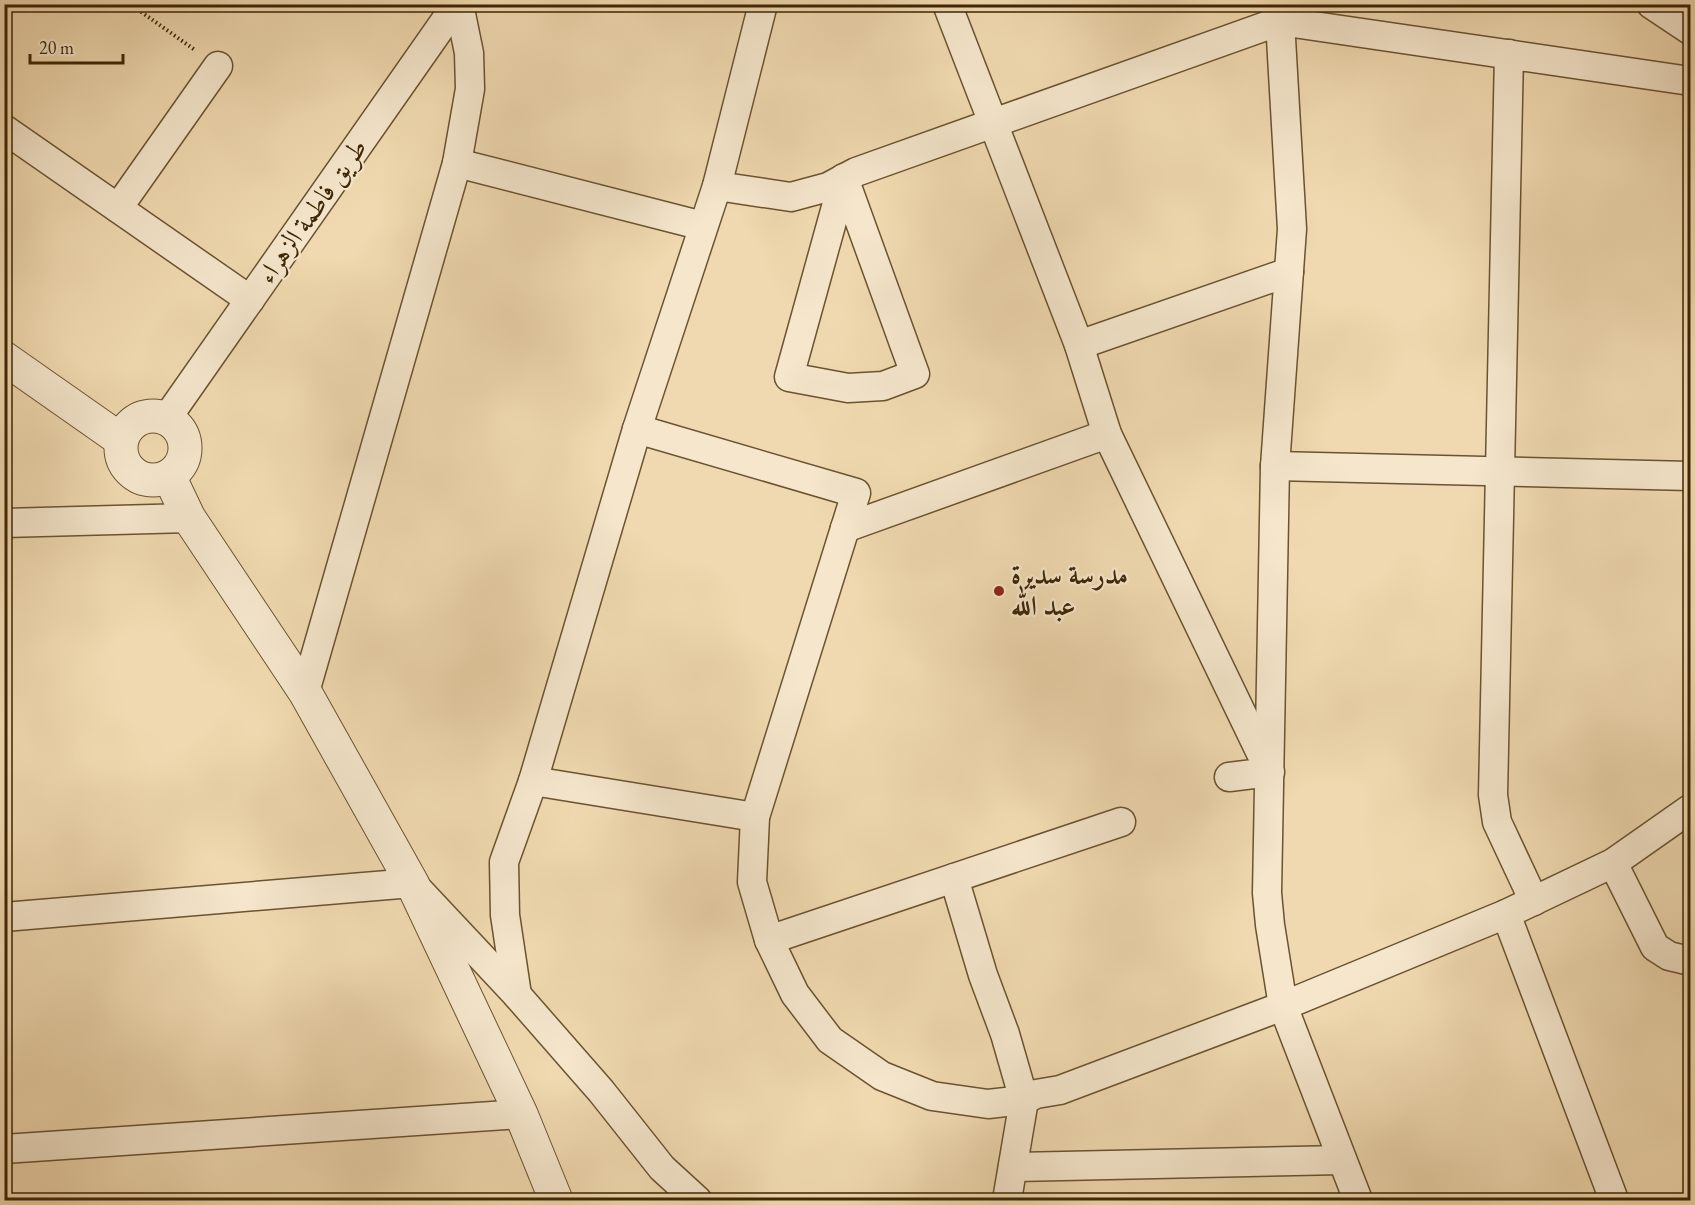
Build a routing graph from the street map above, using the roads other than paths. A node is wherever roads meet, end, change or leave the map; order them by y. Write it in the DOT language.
graph roads {
  1 [pos="458,4"];
  2 [pos="763,4"];
  3 [pos="947,4"];
  4 [pos="1651,4"];
  5 [pos="1278,13"];
  6 [pos="1690,30"];
  7 [pos="1509,54"];
  8 [pos="218,66"];
  9 [pos="1690,81"];
  10 [pos="993,123"];
  11 [pos="4,129"];
  12 [pos="457,163"];
  13 [pos="844,178"];
  14 [pos="717,186"];
  15 [pos="118,208"];
  16 [pos="704,226"];
  17 [pos="1289,272"];
  18 [pos="250,300"];
  19 [pos="1079,345"];
  20 [pos="4,358"];
  21 [pos="167,418"];
  22 [pos="637,429"];
  23 [pos="1107,434"];
  24 [pos="121,440"];
  25 [pos="1275,466"];
  26 [pos="1500,471"];
  27 [pos="169,476"];
  28 [pos="1690,476"];
  29 [pos="189,518"];
  30 [pos="4,523"];
  31 [pos="845,528"];
  32 [pos="304,692"];
  33 [pos="1269,772"];
  34 [pos="1229,777"];
  35 [pos="533,781"];
  36 [pos="1690,809"];
  37 [pos="755,817"];
  38 [pos="1121,822"];
  39 [pos="1612,862"];
  40 [pos="954,878"];
  41 [pos="412,883"];
  42 [pos="1534,901"];
  43 [pos="1506,914"];
  44 [pos="4,917"];
  45 [pos="769,940"];
  46 [pos="1690,961"];
  47 [pos="517,996"];
  48 [pos="1283,1006"];
  49 [pos="1024,1100"];
  50 [pos="521,1114"];
  51 [pos="4,1149"];
  52 [pos="1342,1160"];
  53 [pos="1013,1167"];
  54 [pos="556,1200"];
  55 [pos="697,1200"];
  56 [pos="1007,1200"];
  57 [pos="1358,1200"];
  58 [pos="1614,1200"];
  1 -- 12 [label="street"];
  1 -- 18 [label="street, طريق فاطمة الزهراء"];
  2 -- 14 [label="street"];
  3 -- 10 [label="street"];
  4 -- 6 [label="street"];
  5 -- 7 [label="street"];
  5 -- 10 [label="street"];
  5 -- 17 [label="street"];
  7 -- 9 [label="street"];
  7 -- 26 [label="street"];
  8 -- 15 [label="street"];
  10 -- 13 [label="street"];
  10 -- 19 [label="street"];
  11 -- 15 [label="street"];
  12 -- 16 [label="street"];
  12 -- 32 [label="street"];
  13 -- 13 [label="street"];
  13 -- 14 [label="street"];
  14 -- 16 [label="street"];
  15 -- 18 [label="street"];
  16 -- 22 [label="street"];
  17 -- 19 [label="street"];
  17 -- 25 [label="street"];
  18 -- 21 [label="street, طريق فاطمة الزهراء"];
  19 -- 23 [label="street"];
  20 -- 24 [label="street"];
  21 -- 24 [label="street"];
  21 -- 27 [label="street"];
  22 -- 31 [label="street"];
  22 -- 35 [label="street"];
  23 -- 31 [label="street"];
  23 -- 33 [label="street"];
  24 -- 27 [label="street"];
  25 -- 26 [label="street"];
  25 -- 33 [label="street"];
  26 -- 28 [label="street"];
  26 -- 42 [label="street"];
  27 -- 29 [label="street"];
  29 -- 30 [label="street"];
  29 -- 32 [label="street"];
  31 -- 37 [label="street"];
  32 -- 41 [label="street"];
  33 -- 34 [label="street"];
  33 -- 48 [label="street"];
  35 -- 37 [label="street"];
  35 -- 47 [label="street"];
  36 -- 39 [label="street"];
  37 -- 45 [label="street"];
  38 -- 40 [label="street"];
  39 -- 42 [label="street"];
  39 -- 46 [label="street"];
  40 -- 45 [label="street"];
  40 -- 49 [label="street"];
  41 -- 44 [label="street"];
  41 -- 47 [label="street"];
  41 -- 50 [label="street"];
  42 -- 43 [label="street"];
  43 -- 48 [label="street"];
  43 -- 58 [label="street"];
  45 -- 49 [label="street"];
  47 -- 55 [label="street"];
  48 -- 49 [label="street"];
  48 -- 52 [label="street"];
  49 -- 53 [label="street"];
  50 -- 51 [label="street"];
  50 -- 54 [label="street"];
  52 -- 53 [label="street"];
  52 -- 57 [label="street"];
  53 -- 56 [label="street"];
}
